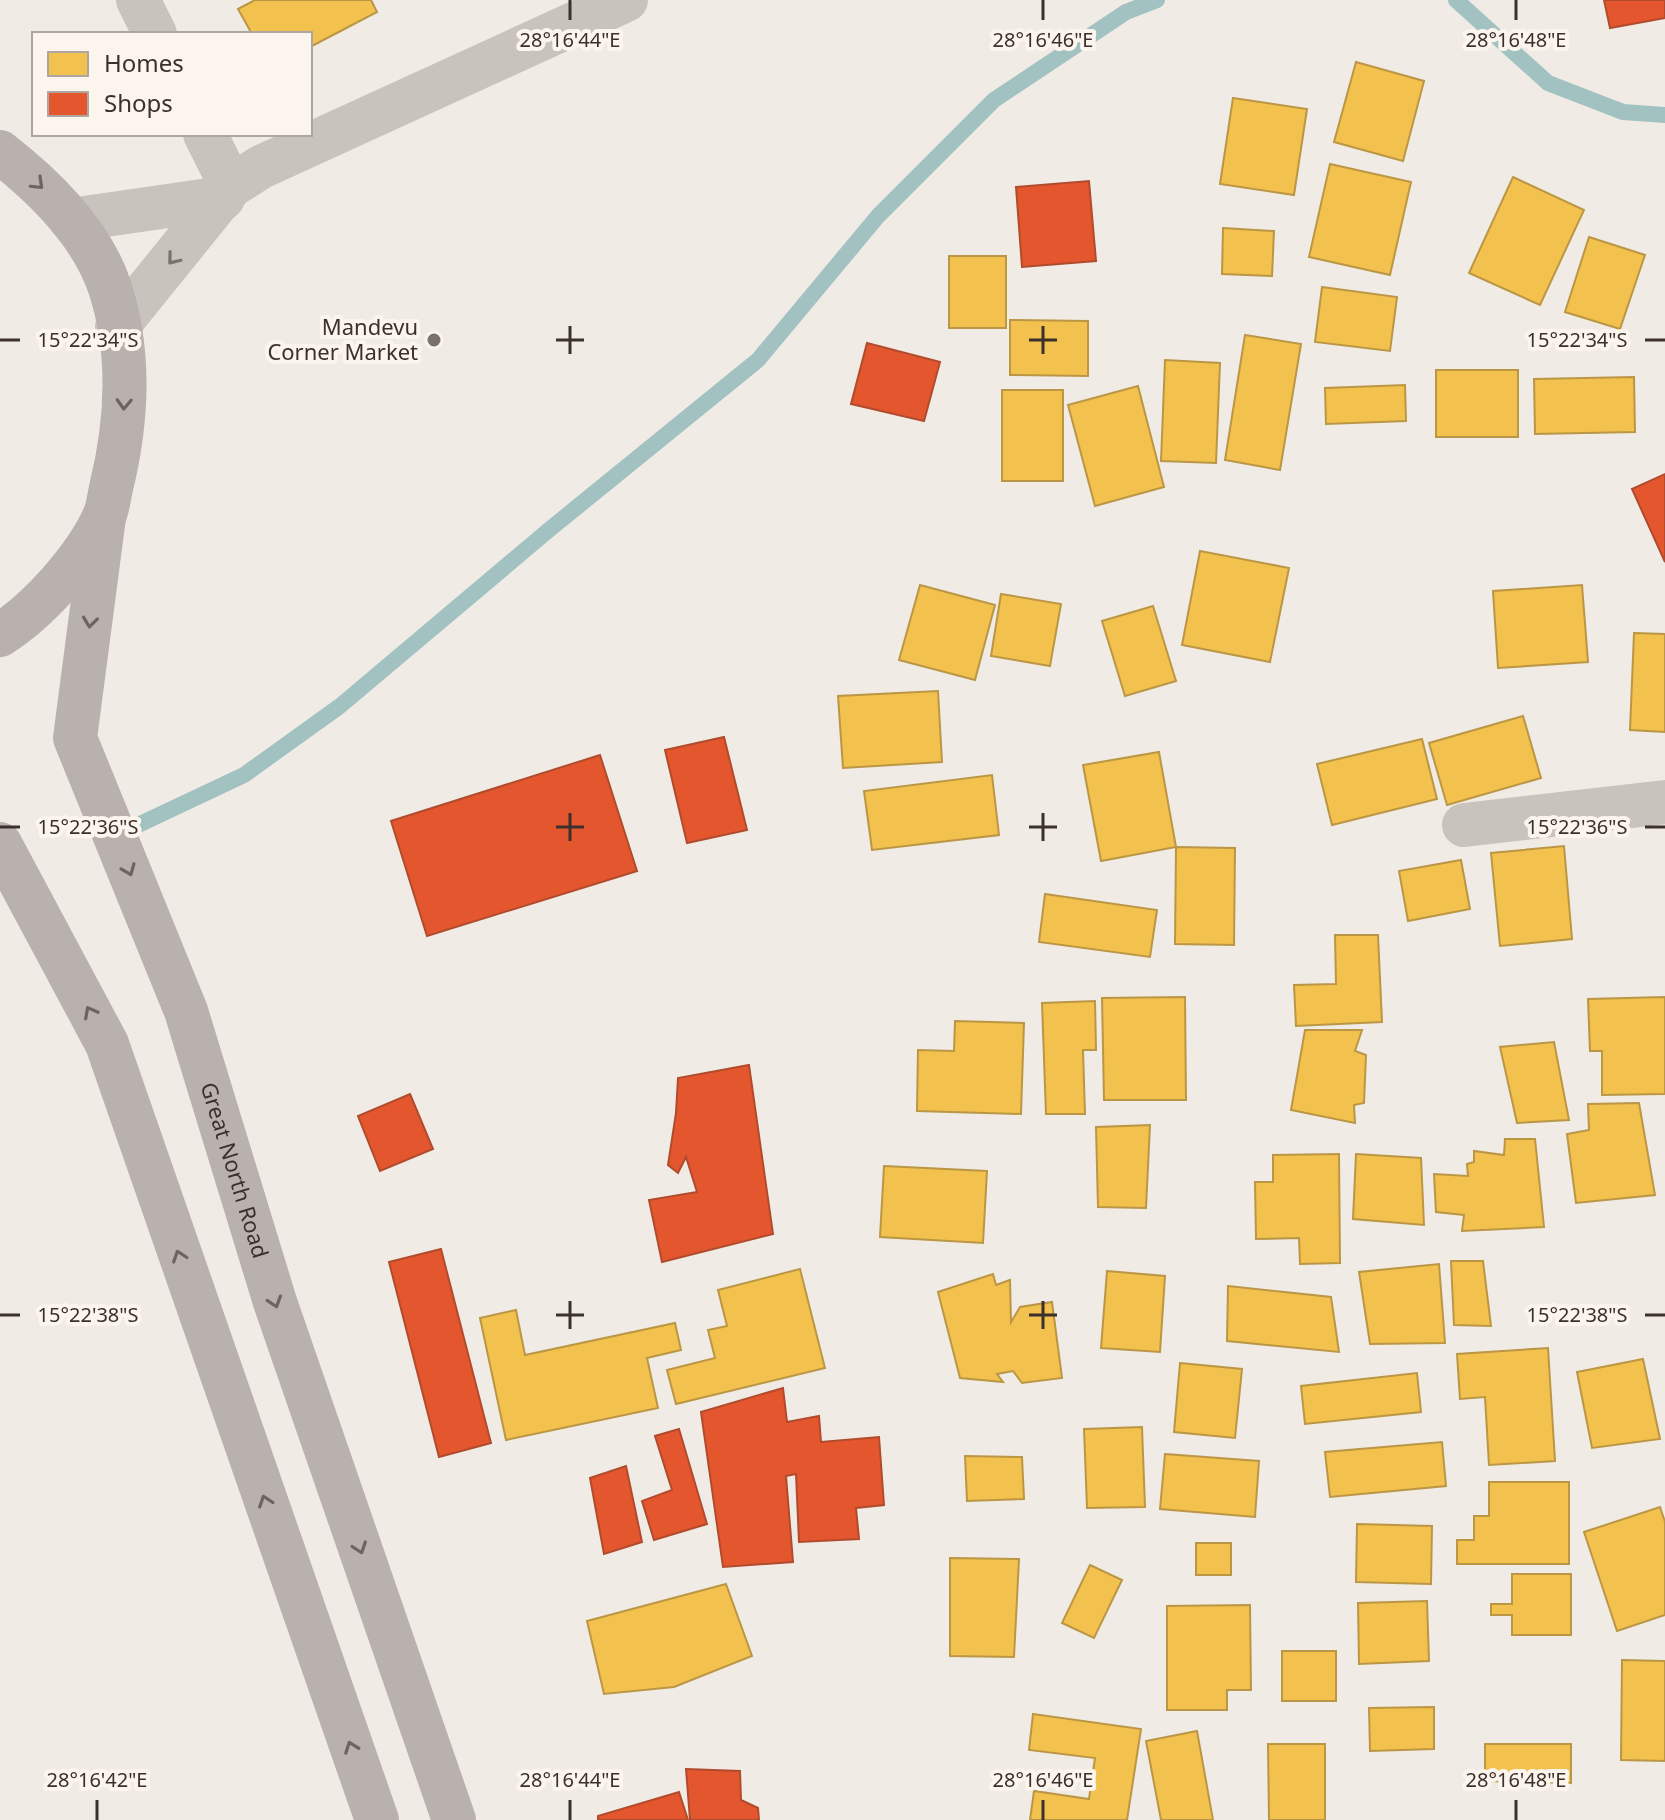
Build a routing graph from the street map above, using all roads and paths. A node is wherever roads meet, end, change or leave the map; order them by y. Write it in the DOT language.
graph roads {
  1 [pos="138,0"];
  2 [pos="626,0"];
  3 [pos="154,32"];
  4 [pos="206,136"];
  5 [pos="0,152"];
  6 [pos="227,192"];
  7 [pos="71,220"];
  8 [pos="117,327"];
  9 [pos="104,517"];
  10 [pos="0,635"];
  11 [pos="1665,802"];
  12 [pos="1464,825"];
  13 [pos="0,844"];
  14 [pos="377,1820"];
  15 [pos="454,1820"];
  1 -- 3 [label="street"];
  2 -- 6 [label="street"];
  4 -- 6 [label="street"];
  5 -- 7 [label="main road, one-way"];
  6 -- 7 [label="street"];
  6 -- 8 [label="street, one-way"];
  7 -- 8 [label="main road"];
  8 -- 9 [label="main road, one-way"];
  9 -- 10 [label="main road"];
  9 -- 15 [label="main road, Great North Road, one-way"];
  11 -- 12 [label="street"];
  14 -- 13 [label="main road, one-way"];
}
